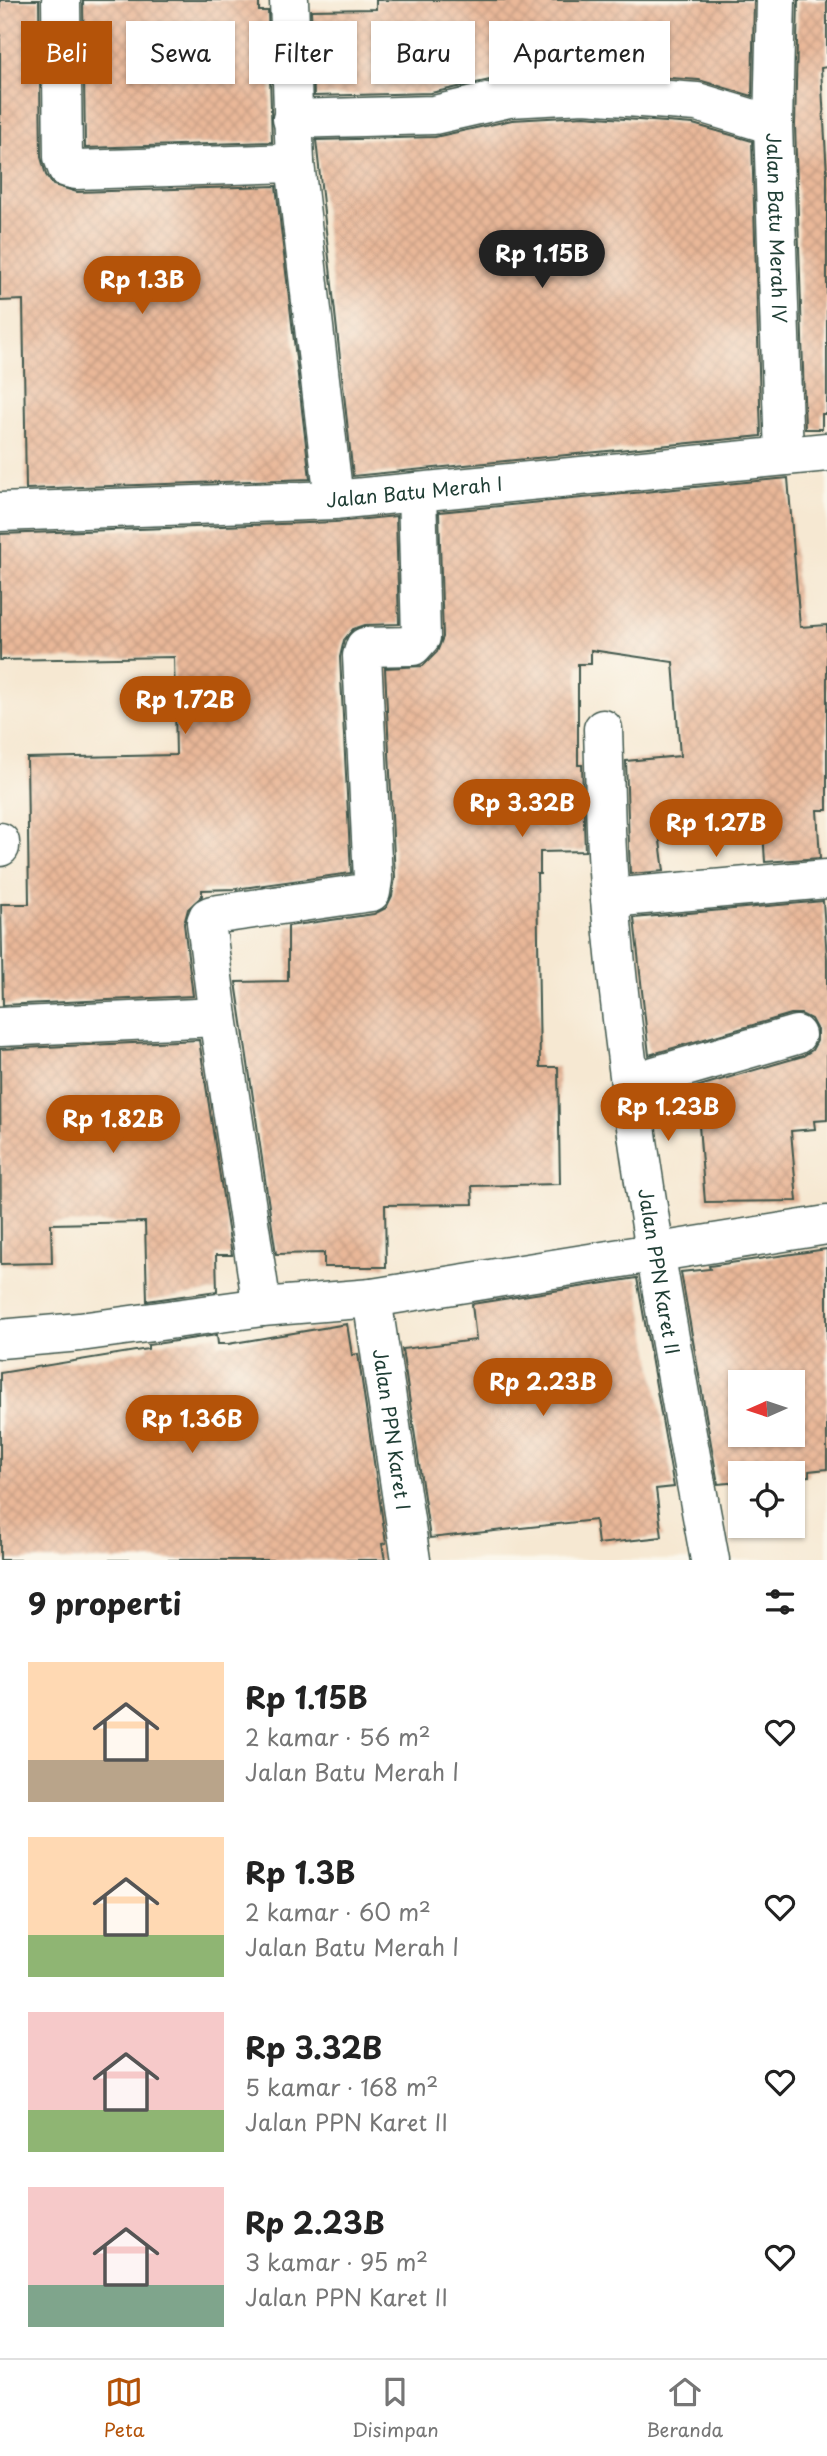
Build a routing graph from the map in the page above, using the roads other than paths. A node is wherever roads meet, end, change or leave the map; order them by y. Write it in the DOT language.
graph roads {
  1 [pos="61,0"];
  2 [pos="289,0"];
  3 [pos="776,0"];
  4 [pos="292,118"];
  5 [pos="773,125"];
  6 [pos="295,163"];
  7 [pos="827,452"];
  8 [pos="784,456"];
  9 [pos="417,492"];
  10 [pos="334,500"];
  11 [pos="0,512"];
  12 [pos="603,729"];
  13 [pos="0,842"];
  14 [pos="0,847"];
  15 [pos="827,879"];
  16 [pos="610,898"];
  17 [pos="218,1017"];
  18 [pos="0,1027"];
  19 [pos="796,1035"];
  20 [pos="630,1083"];
  21 [pos="827,1225"];
  22 [pos="654,1254"];
  23 [pos="372,1298"];
  24 [pos="262,1307"];
  25 [pos="0,1339"];
  26 [pos="411,1560"];
  27 [pos="710,1560"];
  1 -- 6 [label="street"];
  2 -- 4 [label="street"];
  3 -- 5 [label="street, Jalan Batu Merah IV"];
  4 -- 5 [label="street"];
  4 -- 6 [label="street"];
  5 -- 8 [label="street, Jalan Batu Merah IV"];
  6 -- 10 [label="street"];
  7 -- 8 [label="street, Jalan Batu Merah I"];
  8 -- 9 [label="street, Jalan Batu Merah I"];
  9 -- 10 [label="street, Jalan Batu Merah I"];
  9 -- 17 [label="street"];
  10 -- 11 [label="street, Jalan Batu Merah I"];
  12 -- 16 [label="street, Jalan PPN Karet II"];
  13 -- 14 [label="street"];
  15 -- 16 [label="street"];
  16 -- 20 [label="street, Jalan PPN Karet II"];
  17 -- 18 [label="street"];
  17 -- 24 [label="street"];
  19 -- 20 [label="street"];
  20 -- 22 [label="street, Jalan PPN Karet II"];
  21 -- 22 [label="street"];
  22 -- 23 [label="street"];
  22 -- 27 [label="street, Jalan PPN Karet II"];
  23 -- 24 [label="street"];
  23 -- 26 [label="street, Jalan PPN Karet I"];
  24 -- 25 [label="street"];
}
